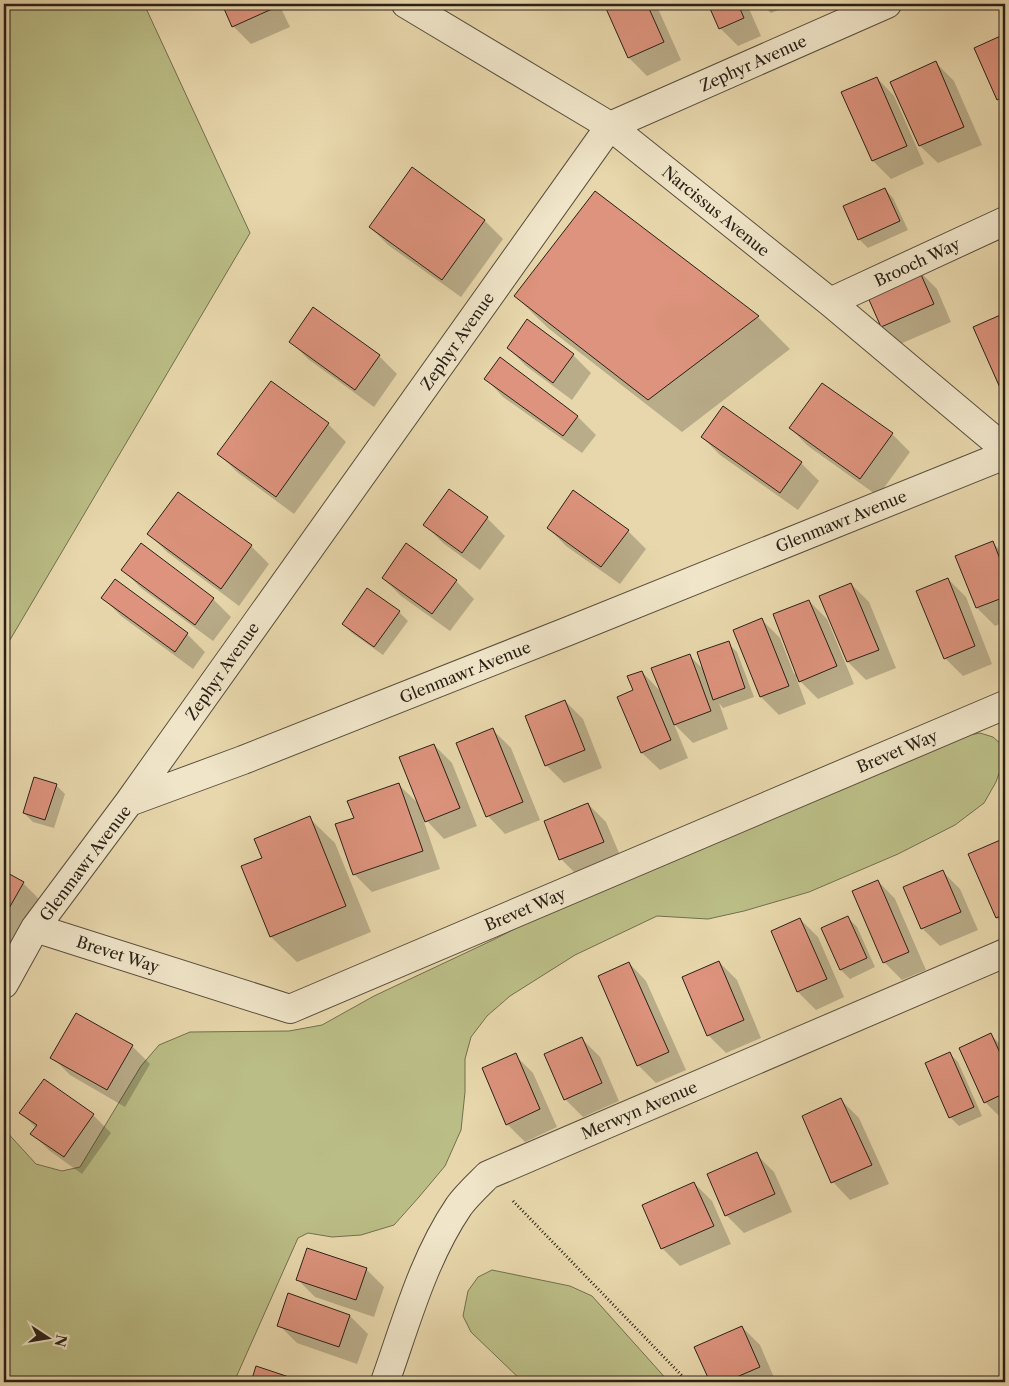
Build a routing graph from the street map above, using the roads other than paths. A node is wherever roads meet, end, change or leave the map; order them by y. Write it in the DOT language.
graph roads {
  1 [pos="406,4"];
  2 [pos="887,4"];
  3 [pos="610,126"];
  4 [pos="1005,221"];
  5 [pos="830,302"];
  6 [pos="1005,448"];
  7 [pos="1005,455"];
  8 [pos="1005,705"];
  9 [pos="129,802"];
  10 [pos="35,928"];
  11 [pos="1005,953"];
  12 [pos="4,984"];
  13 [pos="385,1382"];
  1 -- 3 [label="street, Narcissus Avenue"];
  2 -- 3 [label="street, Zephyr Avenue"];
  3 -- 5 [label="street, Narcissus Avenue"];
  3 -- 9 [label="street, Zephyr Avenue"];
  4 -- 5 [label="street, Brooch Way"];
  5 -- 6 [label="street, Narcissus Avenue"];
  7 -- 9 [label="street, Glenmawr Avenue"];
  8 -- 10 [label="street, Brevet Way"];
  9 -- 10 [label="street, Glenmawr Avenue"];
  10 -- 12 [label="street, Glenmawr Avenue"];
  11 -- 13 [label="street, Merwyn Avenue"];
}
